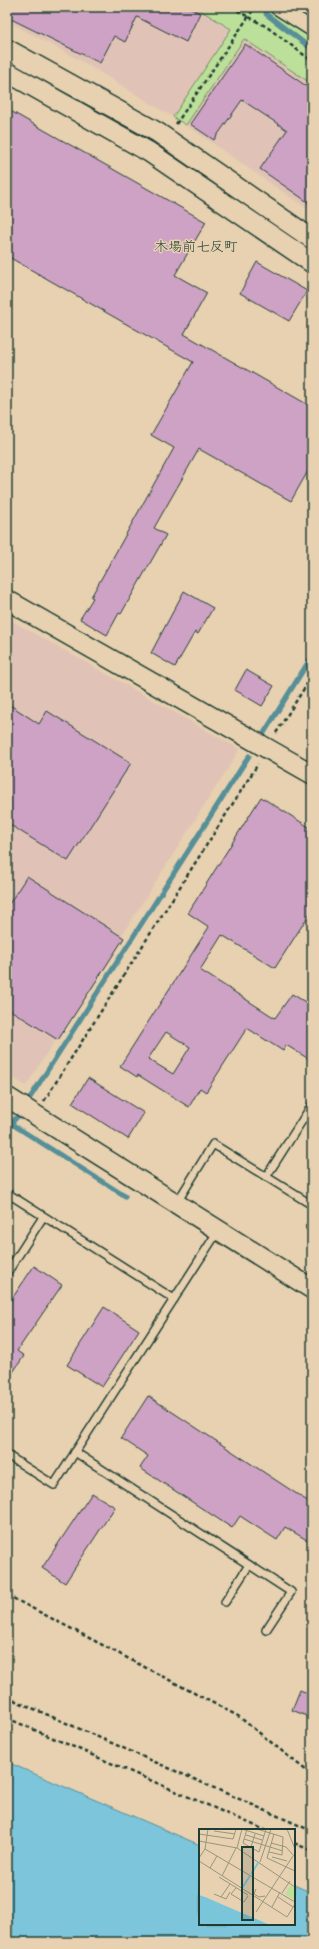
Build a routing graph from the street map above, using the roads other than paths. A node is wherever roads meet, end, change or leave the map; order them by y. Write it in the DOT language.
graph roads {
  1 [pos="277,7"];
  2 [pos="312,30"];
  3 [pos="7,49"];
  4 [pos="7,72"];
  5 [pos="312,238"];
  6 [pos="312,263"];
  7 [pos="7,600"];
  8 [pos="312,774"];
  9 [pos="7,1097"];
  10 [pos="312,1105"];
  11 [pos="266,1177"];
  12 [pos="7,1193"];
  13 [pos="176,1204"];
  14 [pos="312,1205"];
  15 [pos="43,1217"];
  16 [pos="312,1225"];
  17 [pos="312,1228"];
  18 [pos="218,1231"];
  19 [pos="7,1273"];
  20 [pos="312,1289"];
  21 [pos="174,1299"];
  22 [pos="75,1452"];
  23 [pos="7,1455"];
  24 [pos="249,1565"];
  25 [pos="224,1602"];
  26 [pos="266,1630"];
  1 -- 2 [label="street"];
  3 -- 5 [label="street"];
  4 -- 6 [label="street"];
  7 -- 8 [label="street"];
  9 -- 13 [label="street"];
  10 -- 11 [label="lane"];
  11 -- 13 [label="lane"];
  11 -- 14 [label="lane"];
  12 -- 15 [label="lane"];
  13 -- 18 [label="street"];
  15 -- 19 [label="lane"];
  15 -- 21 [label="lane"];
  16 -- 17 [label="lane"];
  18 -- 20 [label="street"];
  18 -- 21 [label="lane"];
  21 -- 22 [label="lane"];
  22 -- 23 [label="lane"];
  22 -- 24 [label="lane"];
  24 -- 25 [label="lane"];
  24 -- 26 [label="lane"];
}
